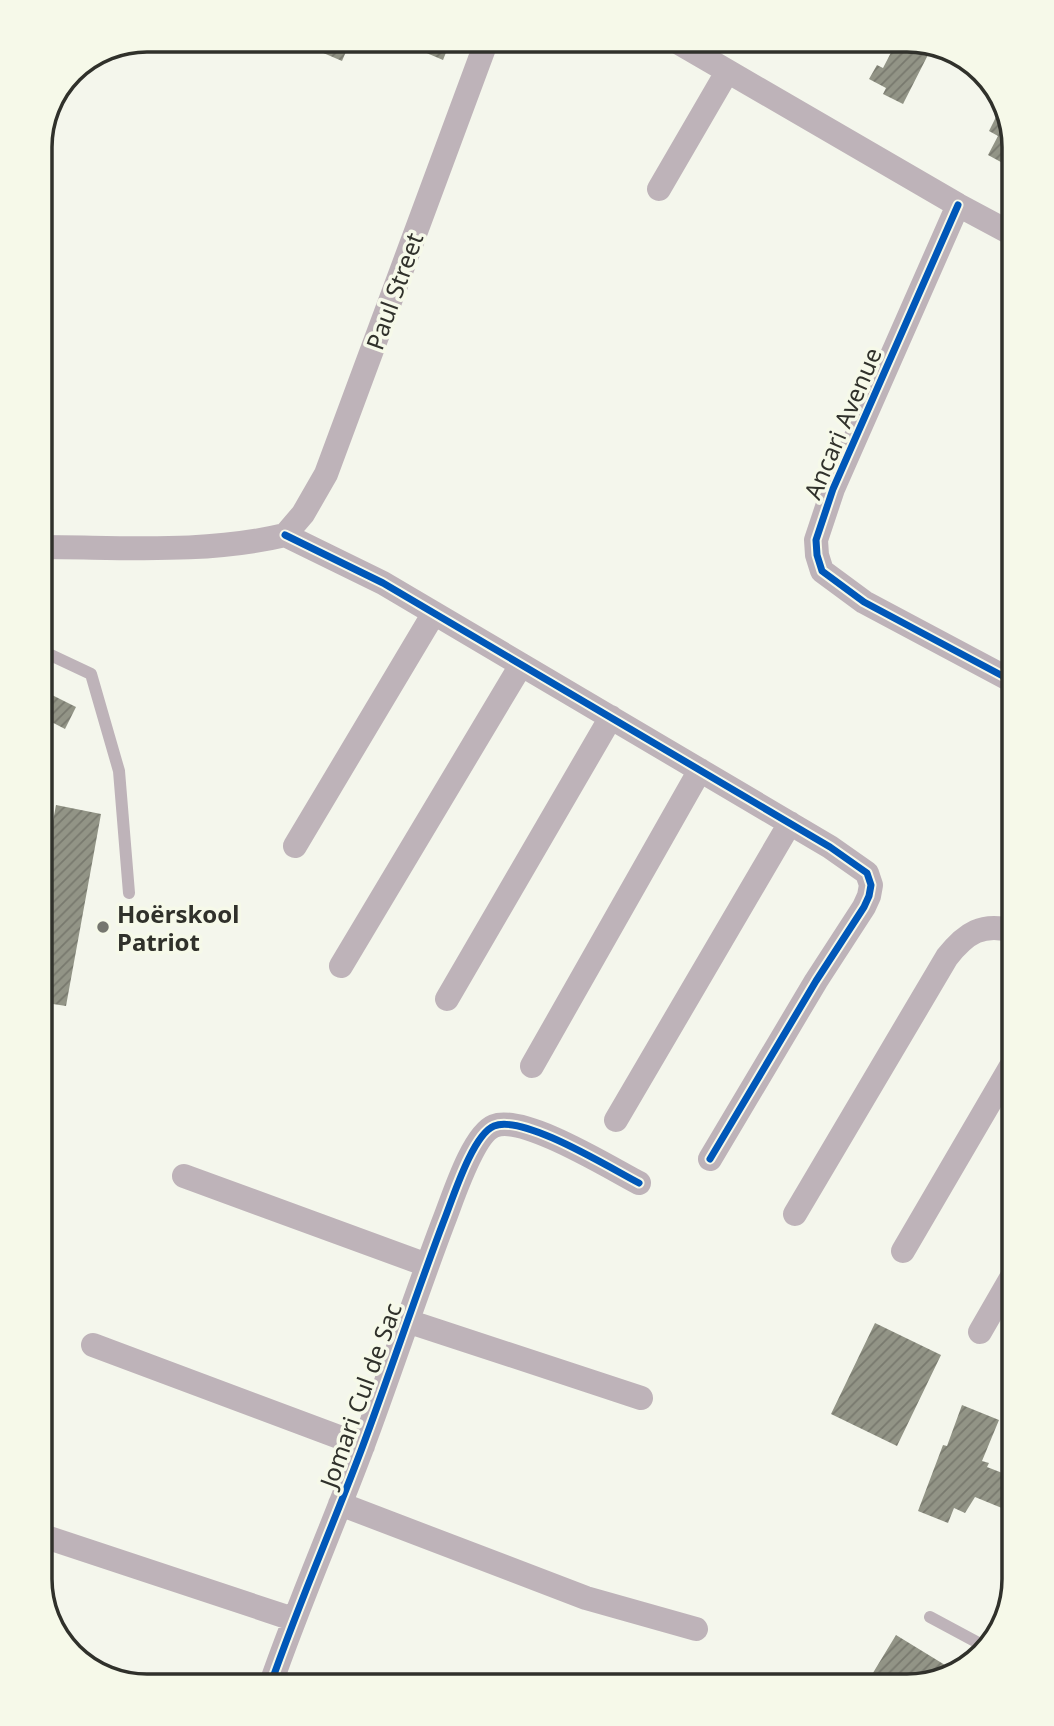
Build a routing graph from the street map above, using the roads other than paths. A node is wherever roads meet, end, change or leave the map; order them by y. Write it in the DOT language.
graph roads {
  1 [pos="482,52"];
  2 [pos="705,53"];
  3 [pos="727,72"];
  4 [pos="659,189"];
  5 [pos="958,205"];
  6 [pos="1002,229"];
  7 [pos="285,534"];
  8 [pos="53,547"];
  9 [pos="434,613"];
  10 [pos="53,656"];
  11 [pos="521,665"];
  12 [pos="1002,676"];
  13 [pos="611,717"];
  14 [pos="699,769"];
  15 [pos="790,823"];
  16 [pos="295,846"];
  17 [pos="129,893"];
  18 [pos="1002,929"];
  19 [pos="341,966"];
  20 [pos="447,999"];
  21 [pos="532,1066"];
  22 [pos="1002,1082"];
  23 [pos="616,1120"];
  24 [pos="710,1159"];
  25 [pos="184,1176"];
  26 [pos="639,1183"];
  27 [pos="795,1214"];
  28 [pos="903,1251"];
  29 [pos="427,1265"];
  30 [pos="1002,1294"];
  31 [pos="407,1321"];
  32 [pos="981,1332"];
  33 [pos="93,1345"];
  34 [pos="641,1398"];
  35 [pos="363,1446"];
  36 [pos="341,1504"];
  37 [pos="52,1539"];
  38 [pos="930,1616"];
  39 [pos="293,1619"];
  40 [pos="696,1629"];
  41 [pos="977,1642"];
  42 [pos="277,1673"];
  1 -- 7 [label="street, Paul Street"];
  2 -- 3 [label="street"];
  3 -- 4 [label="street"];
  3 -- 5 [label="street"];
  5 -- 6 [label="street"];
  5 -- 12 [label="street, Ancari Avenue"];
  7 -- 8 [label="street"];
  7 -- 9 [label="street"];
  9 -- 11 [label="street"];
  9 -- 16 [label="street"];
  10 -- 17 [label="lane"];
  11 -- 13 [label="street"];
  11 -- 19 [label="street"];
  13 -- 14 [label="street"];
  13 -- 20 [label="street"];
  14 -- 15 [label="street"];
  14 -- 21 [label="street"];
  15 -- 23 [label="street"];
  15 -- 24 [label="street"];
  18 -- 27 [label="street"];
  22 -- 28 [label="street"];
  25 -- 29 [label="street"];
  26 -- 29 [label="street, Jomari Cul de Sac"];
  29 -- 31 [label="street, Jomari Cul de Sac"];
  30 -- 32 [label="street"];
  31 -- 34 [label="street"];
  31 -- 35 [label="street, Jomari Cul de Sac"];
  33 -- 35 [label="street"];
  35 -- 36 [label="street, Jomari Cul de Sac"];
  36 -- 39 [label="street, Jomari Cul de Sac"];
  36 -- 40 [label="street"];
  37 -- 39 [label="street"];
  38 -- 41 [label="lane"];
  39 -- 42 [label="street, Jomari Cul de Sac"];
}
